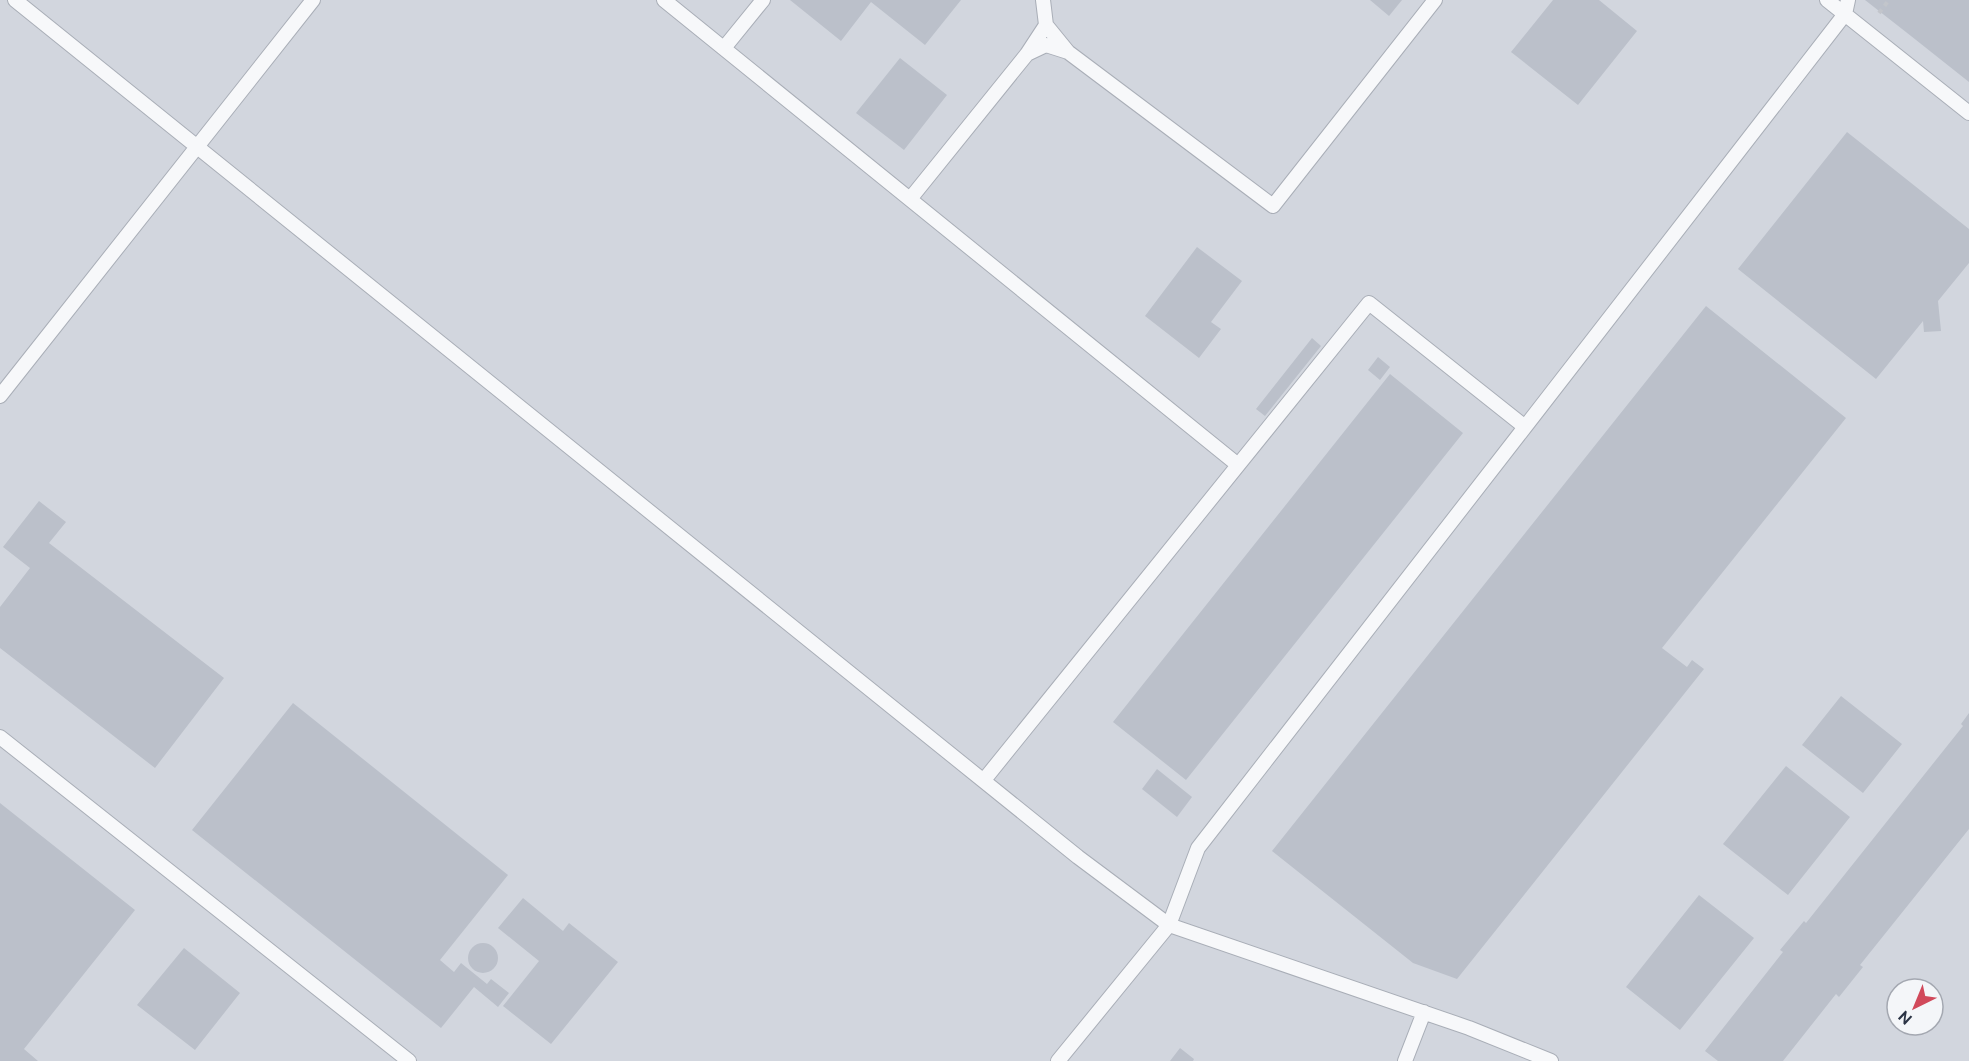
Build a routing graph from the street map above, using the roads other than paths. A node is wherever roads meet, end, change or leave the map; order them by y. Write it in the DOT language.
graph roads {
  1 [pos="15,0"];
  2 [pos="314,0"];
  3 [pos="664,0"];
  4 [pos="763,0"];
  5 [pos="1043,0"];
  6 [pos="1435,0"];
  7 [pos="1827,0"];
  8 [pos="1848,0"];
  9 [pos="1845,14"];
  10 [pos="1046,25"];
  11 [pos="724,48"];
  12 [pos="1068,52"];
  13 [pos="1027,54"];
  14 [pos="1969,113"];
  15 [pos="197,147"];
  16 [pos="910,199"];
  17 [pos="0,396"];
  18 [pos="1525,427"];
  19 [pos="1238,465"];
  20 [pos="0,737"];
  21 [pos="984,780"];
  22 [pos="1169,925"];
  23 [pos="1424,1012"];
  24 [pos="410,1061"];
  25 [pos="1058,1061"];
  26 [pos="1405,1061"];
  27 [pos="1551,1061"];
  1 -- 15 [label="lane"];
  2 -- 15 [label="lane"];
  3 -- 11 [label="lane"];
  4 -- 11 [label="lane"];
  5 -- 10 [label="lane"];
  6 -- 12 [label="lane"];
  7 -- 9 [label="lane"];
  8 -- 9 [label="lane"];
  9 -- 14 [label="lane"];
  9 -- 18 [label="lane"];
  10 -- 12 [label="lane"];
  10 -- 13 [label="lane"];
  11 -- 16 [label="lane"];
  12 -- 13 [label="lane"];
  13 -- 16 [label="lane"];
  15 -- 17 [label="lane"];
  15 -- 21 [label="lane"];
  16 -- 19 [label="lane"];
  18 -- 19 [label="lane"];
  18 -- 22 [label="lane"];
  19 -- 21 [label="lane"];
  20 -- 24 [label="lane"];
  21 -- 22 [label="lane"];
  22 -- 23 [label="lane"];
  22 -- 25 [label="lane"];
  23 -- 26 [label="lane"];
  23 -- 27 [label="lane"];
}
